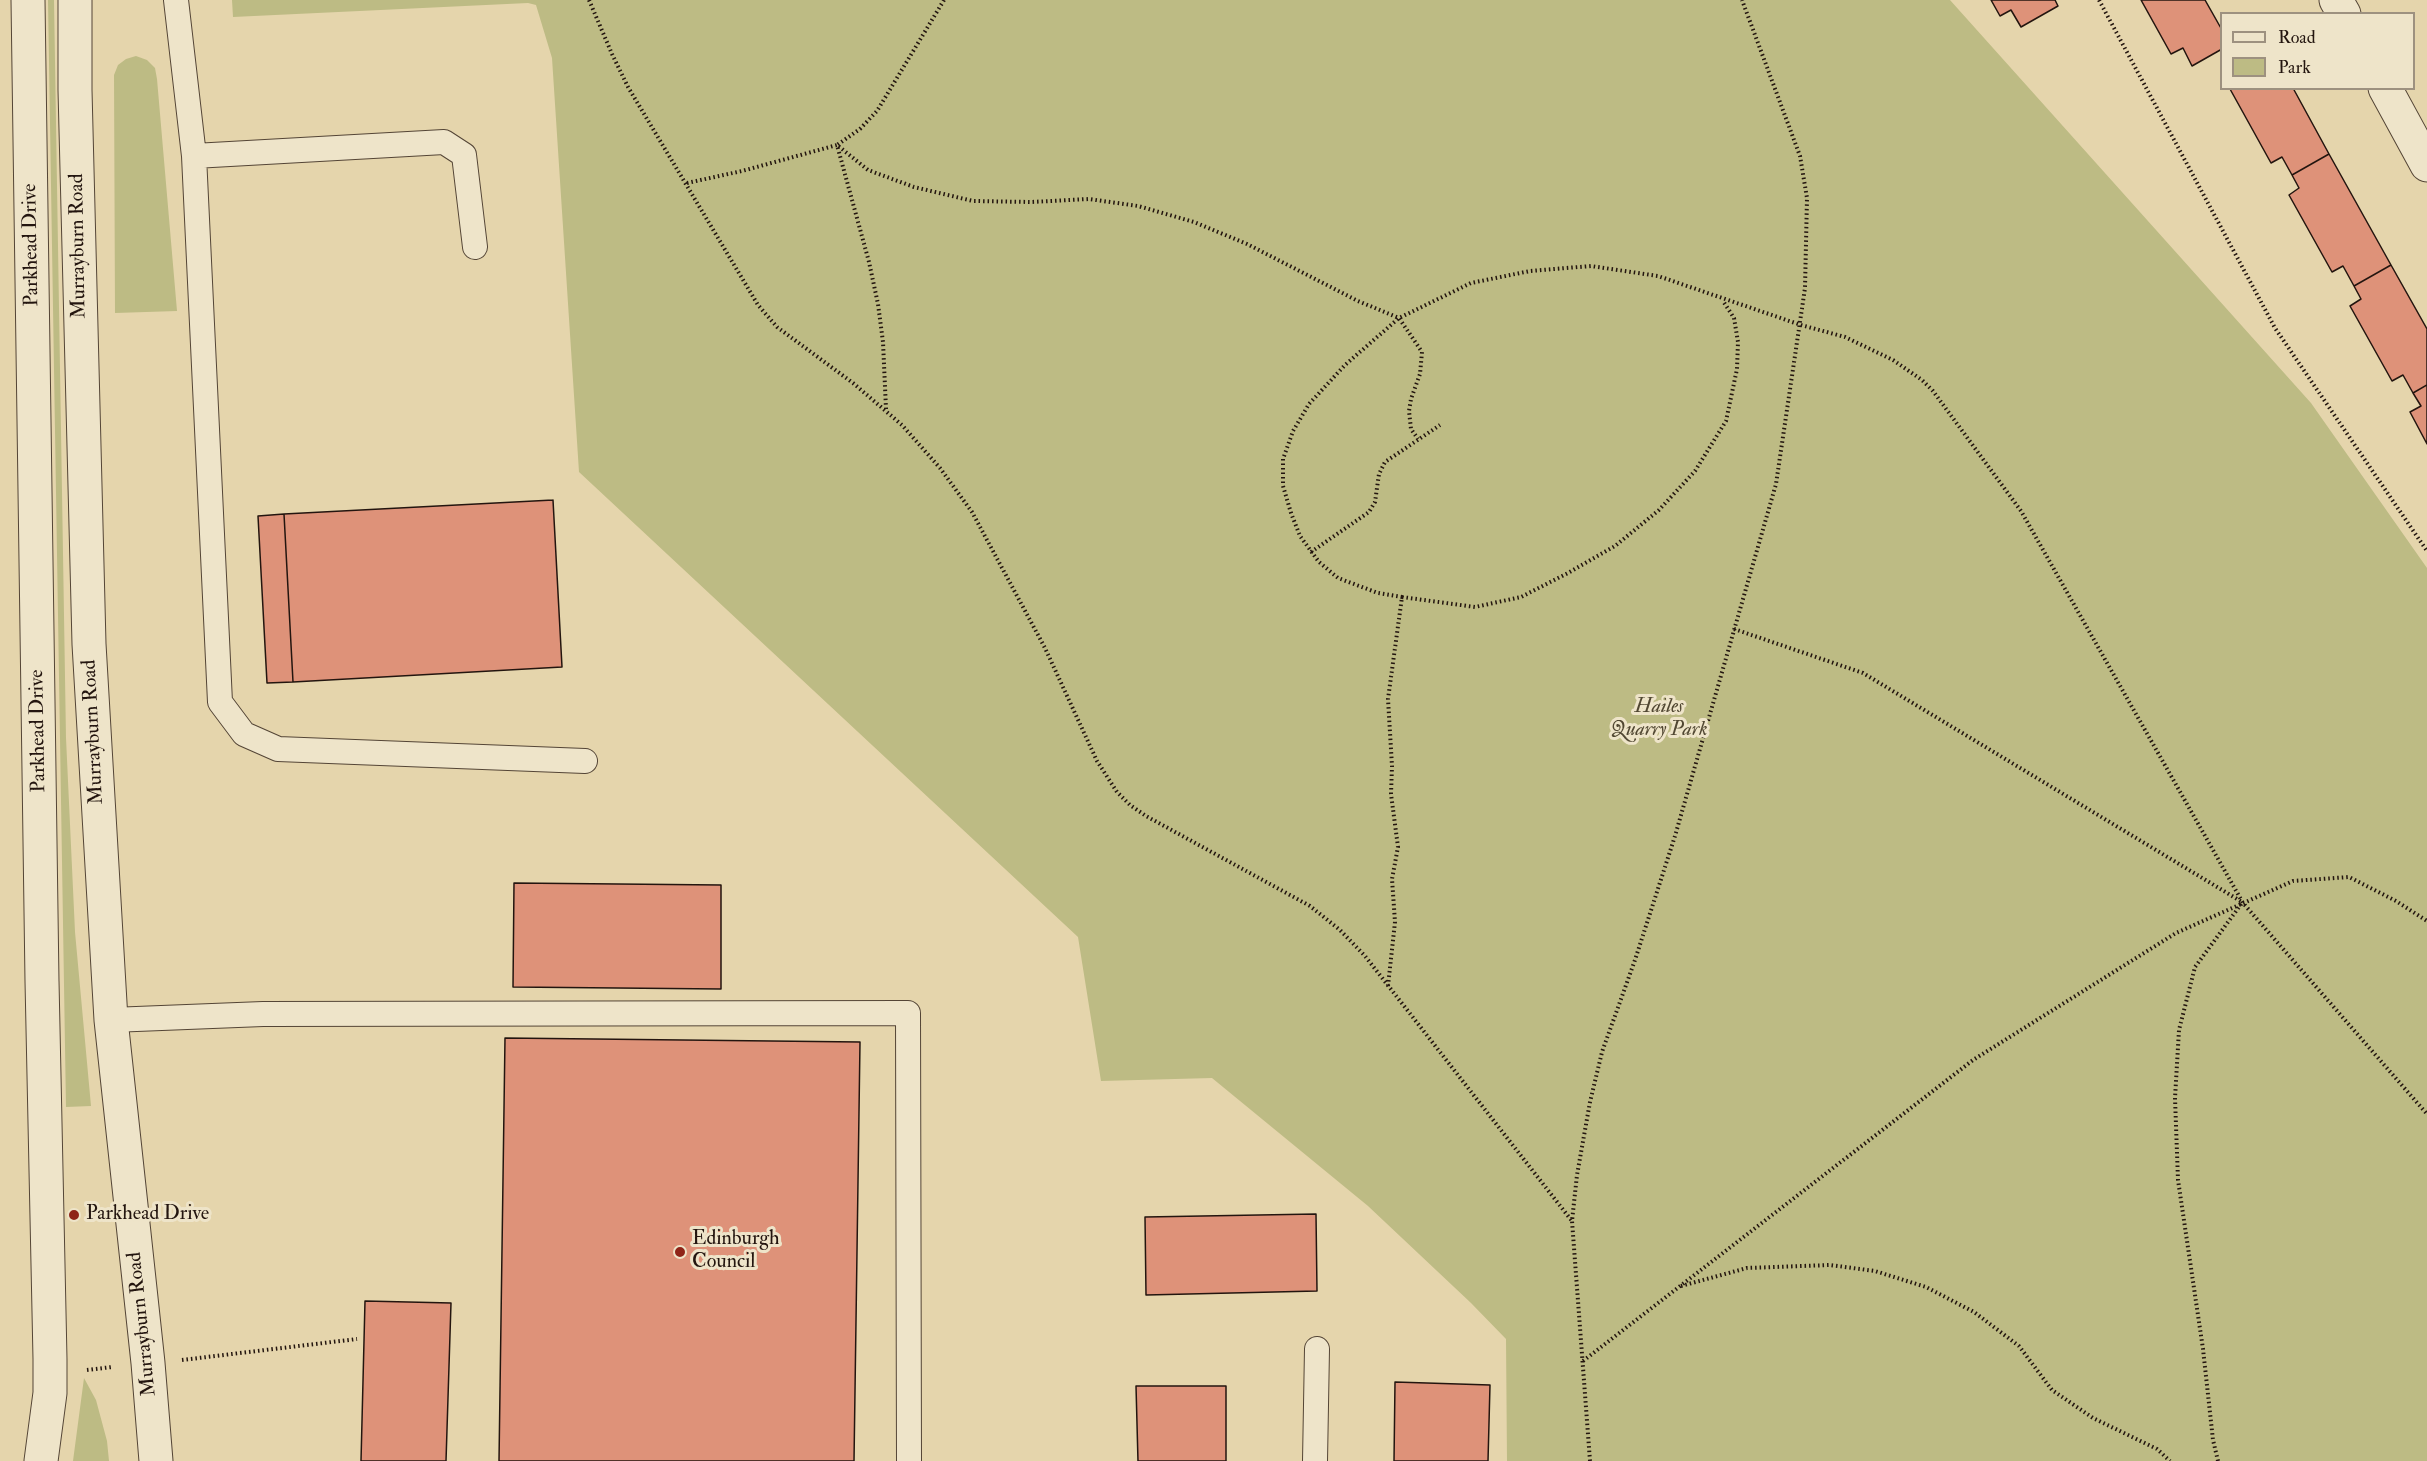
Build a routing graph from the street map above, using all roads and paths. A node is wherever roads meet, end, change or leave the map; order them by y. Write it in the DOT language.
graph roads {
  1 [pos="28,0"];
  2 [pos="75,0"];
  3 [pos="176,0"];
  4 [pos="589,0"];
  5 [pos="944,0"];
  6 [pos="1742,0"];
  7 [pos="2099,0"];
  8 [pos="2386,90"];
  9 [pos="837,145"];
  10 [pos="194,156"];
  11 [pos="2427,165"];
  12 [pos="687,183"];
  13 [pos="475,247"];
  14 [pos="1722,299"];
  15 [pos="1399,318"];
  16 [pos="1801,325"];
  17 [pos="886,410"];
  18 [pos="1440,425"];
  19 [pos="1418,439"];
  20 [pos="2427,551"];
  21 [pos="1311,552"];
  22 [pos="1402,597"];
  23 [pos="1734,629"];
  24 [pos="585,761"];
  25 [pos="2243,903"];
  26 [pos="2427,921"];
  27 [pos="1388,986"];
  28 [pos="111,1020"];
  29 [pos="2427,1114"];
  30 [pos="1572,1221"];
  31 [pos="1677,1287"];
  32 [pos="357,1339"];
  33 [pos="1317,1348"];
  34 [pos="1583,1361"];
  35 [pos="148,1363"];
  36 [pos="50,1375"];
  37 [pos="41,1461"];
  38 [pos="156,1461"];
  39 [pos="909,1461"];
  40 [pos="1315,1461"];
  41 [pos="1590,1461"];
  42 [pos="2170,1461"];
  43 [pos="2218,1461"];
  1 -- 36 [label="street, Parkhead Drive"];
  2 -- 28 [label="street, Murrayburn Road"];
  3 -- 10 [label="lane"];
  4 -- 12 [label="path"];
  5 -- 9 [label="path"];
  6 -- 16 [label="path"];
  7 -- 20 [label="path"];
  8 -- 11 [label="street"];
  9 -- 12 [label="path"];
  9 -- 15 [label="path"];
  9 -- 17 [label="path"];
  10 -- 13 [label="lane"];
  10 -- 24 [label="lane"];
  12 -- 17 [label="path"];
  14 -- 15 [label="path"];
  14 -- 16 [label="path"];
  14 -- 22 [label="path"];
  15 -- 19 [label="path"];
  15 -- 21 [label="path"];
  16 -- 23 [label="path"];
  16 -- 25 [label="path"];
  17 -- 27 [label="path"];
  18 -- 19 [label="path"];
  19 -- 21 [label="path"];
  21 -- 22 [label="path"];
  22 -- 27 [label="path"];
  23 -- 25 [label="path"];
  23 -- 30 [label="path"];
  25 -- 26 [label="path"];
  25 -- 29 [label="path"];
  25 -- 31 [label="path"];
  25 -- 43 [label="path"];
  27 -- 30 [label="path"];
  28 -- 35 [label="street, Murrayburn Road"];
  28 -- 39 [label="lane"];
  30 -- 34 [label="path"];
  31 -- 34 [label="path"];
  31 -- 42 [label="path"];
  32 -- 35 [label="path"];
  33 -- 40 [label="lane"];
  34 -- 41 [label="path"];
  35 -- 36 [label="path"];
  35 -- 38 [label="street, Murrayburn Road"];
  36 -- 37 [label="street, Parkhead Drive"];
}
